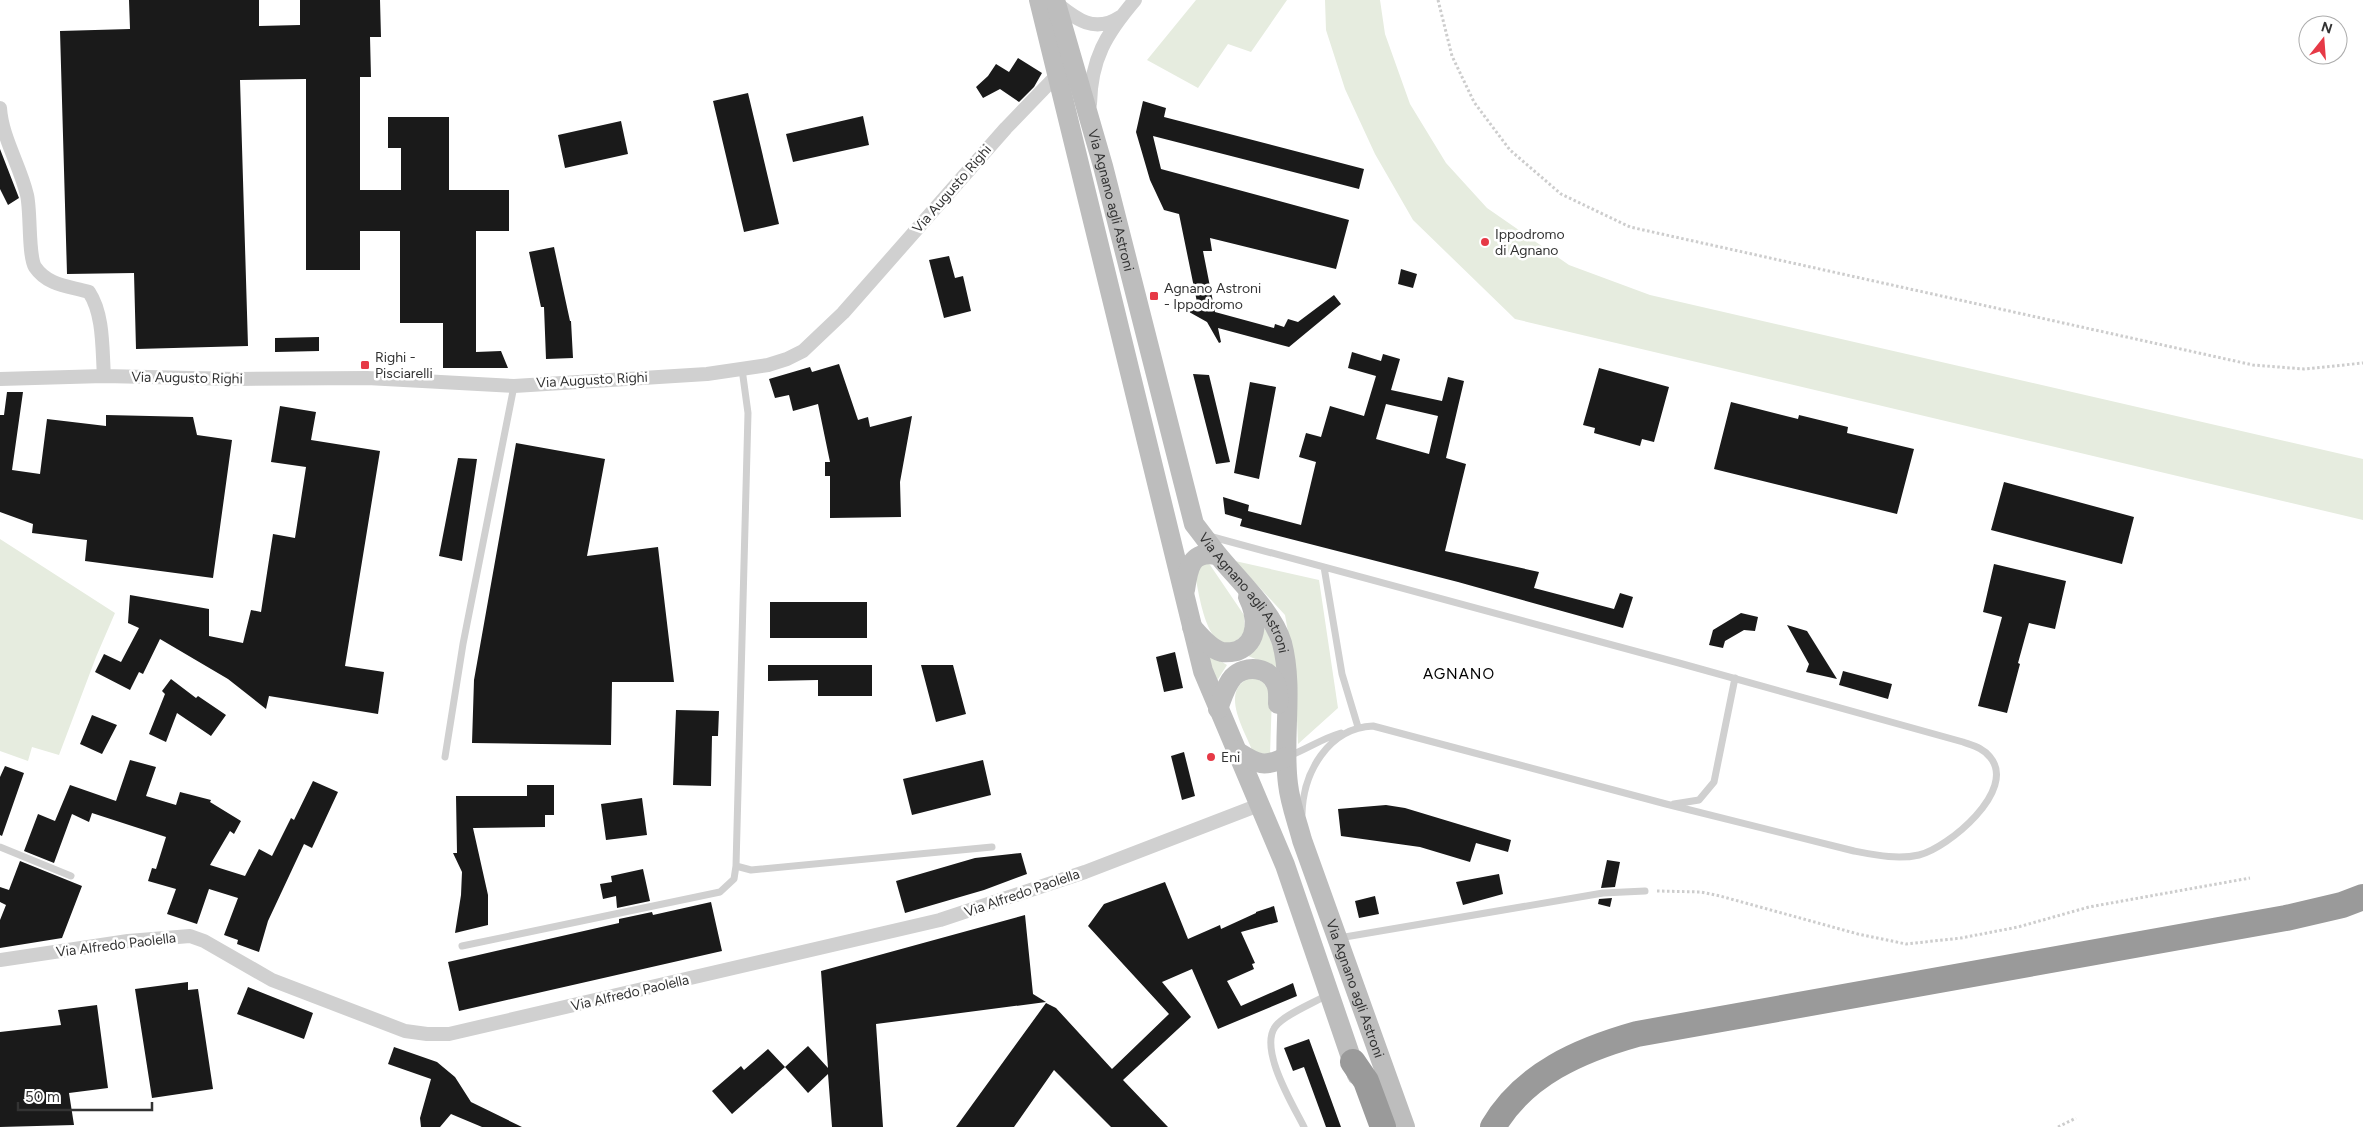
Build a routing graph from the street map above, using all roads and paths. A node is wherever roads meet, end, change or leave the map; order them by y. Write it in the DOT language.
graph roads {
  1 [pos="1135,0"];
  2 [pos="1438,0"];
  3 [pos="1050,1"];
  4 [pos="1120,17"];
  5 [pos="1066,67"];
  6 [pos="0,108"];
  7 [pos="1090,123"];
  8 [pos="2363,363"];
  9 [pos="742,369"];
  10 [pos="104,376"];
  11 [pos="0,378"];
  12 [pos="514,386"];
  13 [pos="1202,535"];
  14 [pos="1218,555"];
  15 [pos="1324,567"];
  16 [pos="1241,581"];
  17 [pos="1184,595"];
  18 [pos="1192,627"];
  19 [pos="1735,678"];
  20 [pos="1218,709"];
  21 [pos="1358,727"];
  22 [pos="1347,732"];
  23 [pos="1235,750"];
  24 [pos="445,757"];
  25 [pos="1286,757"];
  26 [pos="1666,804"];
  27 [pos="1259,805"];
  28 [pos="1302,840"];
  29 [pos="0,847"];
  30 [pos="992,847"];
  31 [pos="736,866"];
  32 [pos="71,876"];
  33 [pos="2250,878"];
  34 [pos="1645,891"];
  35 [pos="2363,897"];
  36 [pos="1338,938"];
  37 [pos="462,946"];
  38 [pos="0,960"];
  39 [pos="1330,994"];
  40 [pos="1353,1062"];
  41 [pos="2076,1118"];
  42 [pos="1304,1127"];
  43 [pos="1373,1127"];
  44 [pos="1383,1127"];
  45 [pos="1405,1127"];
  46 [pos="1493,1127"];
  47 [pos="2058,1127"];
  1 -- 4 [label="street"];
  2 -- 8 [label="path"];
  3 -- 4 [label="street"];
  3 -- 5 [label="main road, Via Agnano agli Astroni"];
  4 -- 7 [label="street"];
  5 -- 7 [label="main road, Via Agnano agli Astroni"];
  5 -- 9 [label="street, Via Augusto Righi"];
  5 -- 17 [label="main road, Via Agnano agli Astroni"];
  6 -- 10 [label="street"];
  7 -- 13 [label="main road, Via Agnano agli Astroni"];
  9 -- 12 [label="street, Via Augusto Righi"];
  9 -- 31 [label="lane"];
  10 -- 11 [label="street, Via Augusto Righi"];
  10 -- 12 [label="street, Via Augusto Righi"];
  12 -- 24 [label="lane"];
  13 -- 14 [label="main road, Via Agnano agli Astroni"];
  13 -- 15 [label="lane"];
  14 -- 16 [label="main road, Via Agnano agli Astroni"];
  14 -- 17 [label="main road"];
  15 -- 19 [label="lane"];
  15 -- 21 [label="lane"];
  16 -- 18 [label="main road"];
  16 -- 25 [label="main road, Via Agnano agli Astroni"];
  17 -- 18 [label="main road, Via Agnano agli Astroni"];
  18 -- 20 [label="main road, Via Agnano agli Astroni"];
  19 -- 26 [label="lane"];
  19 -- 26 [label="lane"];
  20 -- 23 [label="main road, Via Agnano agli Astroni"];
  20 -- 25 [label="main road"];
  21 -- 22 [label="lane"];
  21 -- 26 [label="lane"];
  22 -- 25 [label="lane"];
  22 -- 28 [label="lane"];
  23 -- 25 [label="main road"];
  23 -- 27 [label="main road, Via Agnano agli Astroni"];
  25 -- 28 [label="main road, Via Agnano agli Astroni"];
  27 -- 38 [label="street, Via Alfredo Paolella"];
  27 -- 39 [label="main road, Via Agnano agli Astroni"];
  28 -- 36 [label="main road, Via Agnano agli Astroni"];
  29 -- 32 [label="lane"];
  30 -- 31 [label="lane"];
  31 -- 37 [label="lane"];
  33 -- 34 [label="path"];
  34 -- 36 [label="lane"];
  35 -- 46 [label="highway"];
  36 -- 45 [label="main road, Via Agnano agli Astroni"];
  39 -- 40 [label="main road, Via Agnano agli Astroni"];
  39 -- 42 [label="lane"];
  40 -- 43 [label="main road, Via Agnano agli Astroni"];
  40 -- 44 [label="highway"];
  41 -- 47 [label="path"];
}
